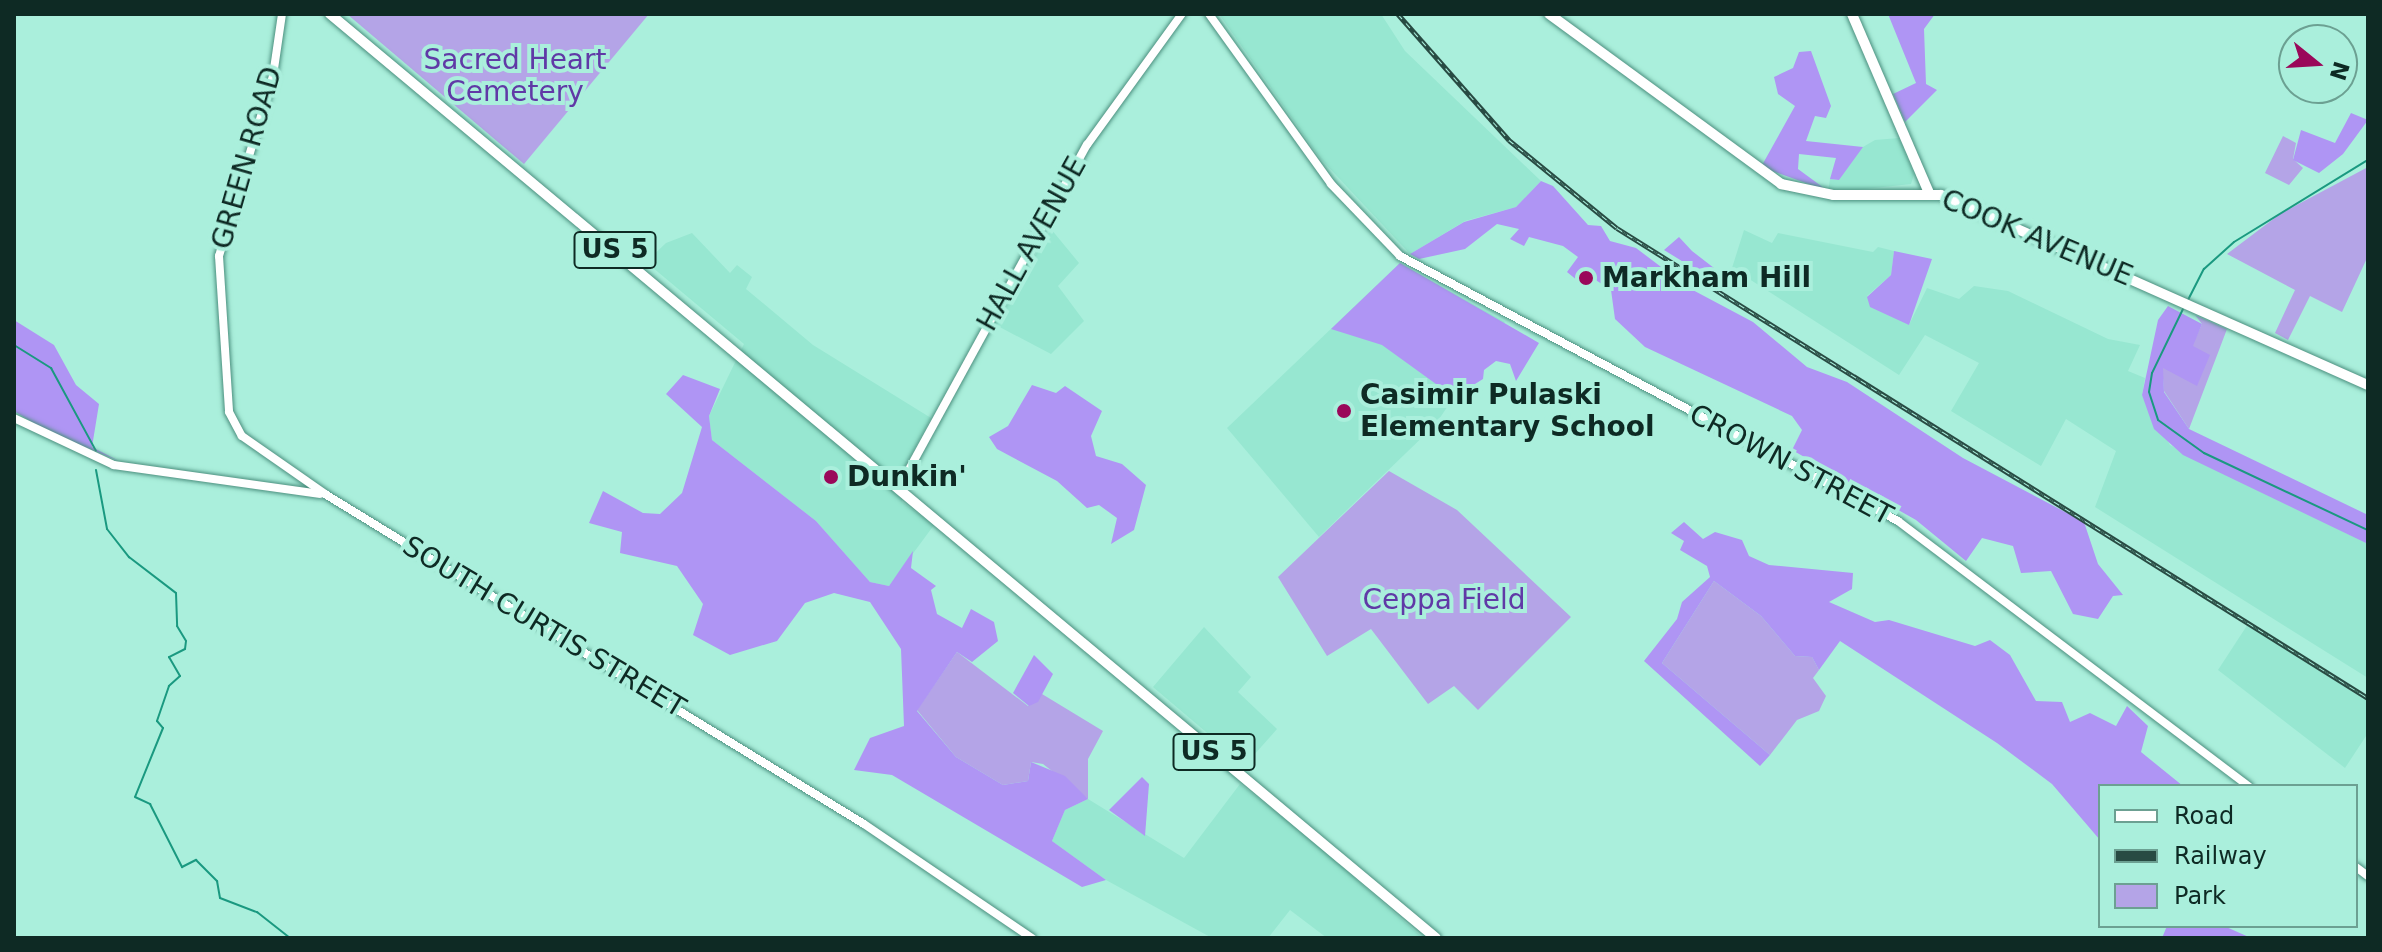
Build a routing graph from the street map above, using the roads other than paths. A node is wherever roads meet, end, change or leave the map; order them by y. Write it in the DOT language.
graph roads {
  1 [pos="282,14"];
  2 [pos="330,14"];
  3 [pos="1182,14"];
  4 [pos="1209,14"];
  5 [pos="1549,14"];
  6 [pos="1852,14"];
  7 [pos="1929,193"];
  8 [pos="2368,385"];
  9 [pos="14,418"];
  10 [pos="900,486"];
  11 [pos="325,494"];
  12 [pos="2246,784"];
  13 [pos="1032,938"];
  14 [pos="1436,938"];
  1 -- 11 [label="street, GREEN ROAD"];
  2 -- 10 [label="main road, US 5"];
  3 -- 10 [label="street, HALL AVENUE"];
  4 -- 12 [label="street, CROWN STREET"];
  5 -- 7 [label="main road, COOK AVENUE"];
  6 -- 7 [label="main road"];
  7 -- 8 [label="main road, COOK AVENUE"];
  9 -- 11 [label="street, SOUTH CURTIS STREET"];
  10 -- 14 [label="main road, US 5"];
  11 -- 13 [label="street, SOUTH CURTIS STREET"];
}
